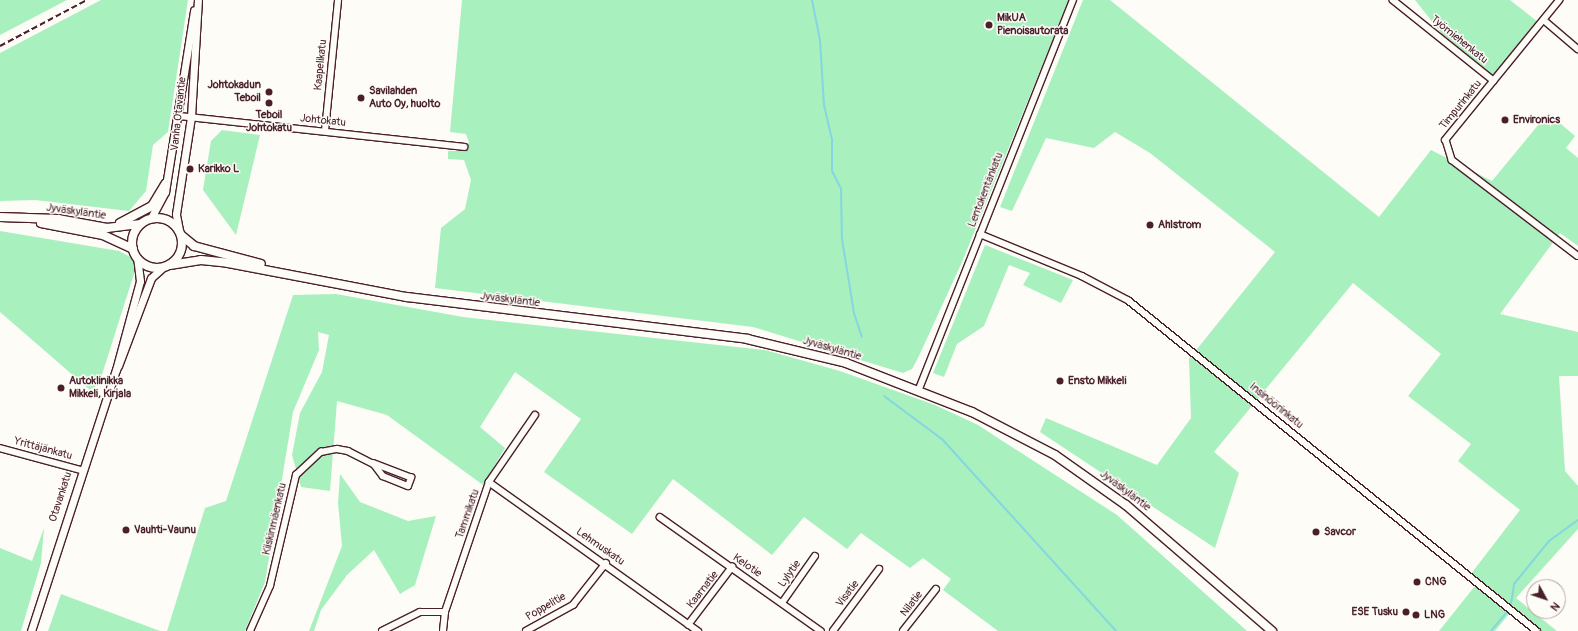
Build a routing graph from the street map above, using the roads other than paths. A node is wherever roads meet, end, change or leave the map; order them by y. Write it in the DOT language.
graph roads {
  1 [pos="197,0"];
  2 [pos="338,0"];
  3 [pos="1073,0"];
  4 [pos="1393,0"];
  5 [pos="1560,0"];
  6 [pos="1544,20"];
  7 [pos="1578,49"];
  8 [pos="1494,81"];
  9 [pos="180,116"];
  10 [pos="191,117"];
  11 [pos="324,131"];
  12 [pos="464,147"];
  13 [pos="165,184"];
  14 [pos="0,217"];
  15 [pos="9,217"];
  16 [pos="151,218"];
  17 [pos="139,224"];
  18 [pos="97,226"];
  19 [pos="180,233"];
  20 [pos="980,234"];
  21 [pos="133,249"];
  22 [pos="1578,256"];
  23 [pos="137,258"];
  24 [pos="166,266"];
  25 [pos="310,278"];
  26 [pos="116,370"];
  27 [pos="919,389"];
  28 [pos="535,415"];
  29 [pos="0,448"];
  30 [pos="374,464"];
  31 [pos="81,470"];
  32 [pos="490,482"];
  33 [pos="660,517"];
  34 [pos="815,556"];
  35 [pos="606,563"];
  36 [pos="732,568"];
  37 [pos="879,569"];
  38 [pos="936,589"];
  39 [pos="782,603"];
  40 [pos="445,612"];
  41 [pos="688,624"];
  42 [pos="31,631"];
  43 [pos="250,631"];
  44 [pos="382,631"];
  45 [pos="443,631"];
  46 [pos="526,631"];
  47 [pos="698,631"];
  48 [pos="821,631"];
  49 [pos="833,631"];
  50 [pos="903,631"];
  51 [pos="1272,631"];
  52 [pos="1536,631"];
  1 -- 9 [label="main road, Vanha Otavantie"];
  1 -- 10 [label="main road, Vanha Otavantie"];
  2 -- 11 [label="street, Kaapelikatu"];
  3 -- 20 [label="street, Lentokentänkatu"];
  4 -- 8 [label="street, Työmiehenkatu"];
  5 -- 6 [label="street, Timpurinkatu"];
  6 -- 7 [label="street"];
  6 -- 8 [label="street, Timpurinkatu"];
  8 -- 22 [label="street, Timpurinkatu"];
  9 -- 10 [label="street, Johtokatu"];
  9 -- 13 [label="main road, Vanha Otavantie"];
  10 -- 11 [label="street, Johtokatu"];
  10 -- 19 [label="main road, Vanha Otavantie"];
  11 -- 12 [label="street, Johtokatu"];
  13 -- 16 [label="main road, Vanha Otavantie"];
  13 -- 18 [label="highway"];
  14 -- 15 [label="highway, Jyväskyläntie"];
  15 -- 18 [label="highway, Jyväskyläntie"];
  15 -- 21 [label="highway, Jyväskyläntie"];
  16 -- 17 [label="highway"];
  16 -- 19 [label="highway"];
  17 -- 18 [label="highway, Jyväskyläntie"];
  17 -- 21 [label="highway"];
  19 -- 24 [label="highway"];
  19 -- 25 [label="highway, Jyväskyläntie"];
  20 -- 27 [label="street, Lentokentänkatu"];
  20 -- 52 [label="street, Insinöörinkatu"];
  21 -- 23 [label="highway"];
  23 -- 24 [label="highway"];
  23 -- 26 [label="main road, Otavankatu"];
  24 -- 25 [label="highway, Jyväskyläntie"];
  24 -- 26 [label="main road, Otavankatu"];
  25 -- 27 [label="highway, Jyväskyläntie"];
  26 -- 31 [label="main road, Otavankatu"];
  27 -- 51 [label="highway, Jyväskyläntie"];
  28 -- 32 [label="street, Tammikatu"];
  29 -- 31 [label="street, Yrittäjänkatu"];
  30 -- 30 [label="street, Kiiskinmäenkatu"];
  30 -- 43 [label="street, Kiiskinmäenkatu"];
  31 -- 42 [label="main road, Otavankatu"];
  32 -- 35 [label="street, Lehmuskatu"];
  32 -- 40 [label="street, Tammikatu"];
  33 -- 36 [label="street, Kelotie"];
  34 -- 39 [label="street, Lylytie"];
  35 -- 41 [label="street, Lehmuskatu"];
  35 -- 46 [label="street, Poppelitie"];
  36 -- 39 [label="street, Kelotie"];
  36 -- 41 [label="street, Kaarnatie"];
  37 -- 49 [label="street, Visatie"];
  38 -- 50 [label="street, Nilatie"];
  39 -- 48 [label="street, Kelotie"];
  40 -- 44 [label="street"];
  40 -- 45 [label="street, Tammikatu"];
  41 -- 47 [label="street, Lehmuskatu"];
}
